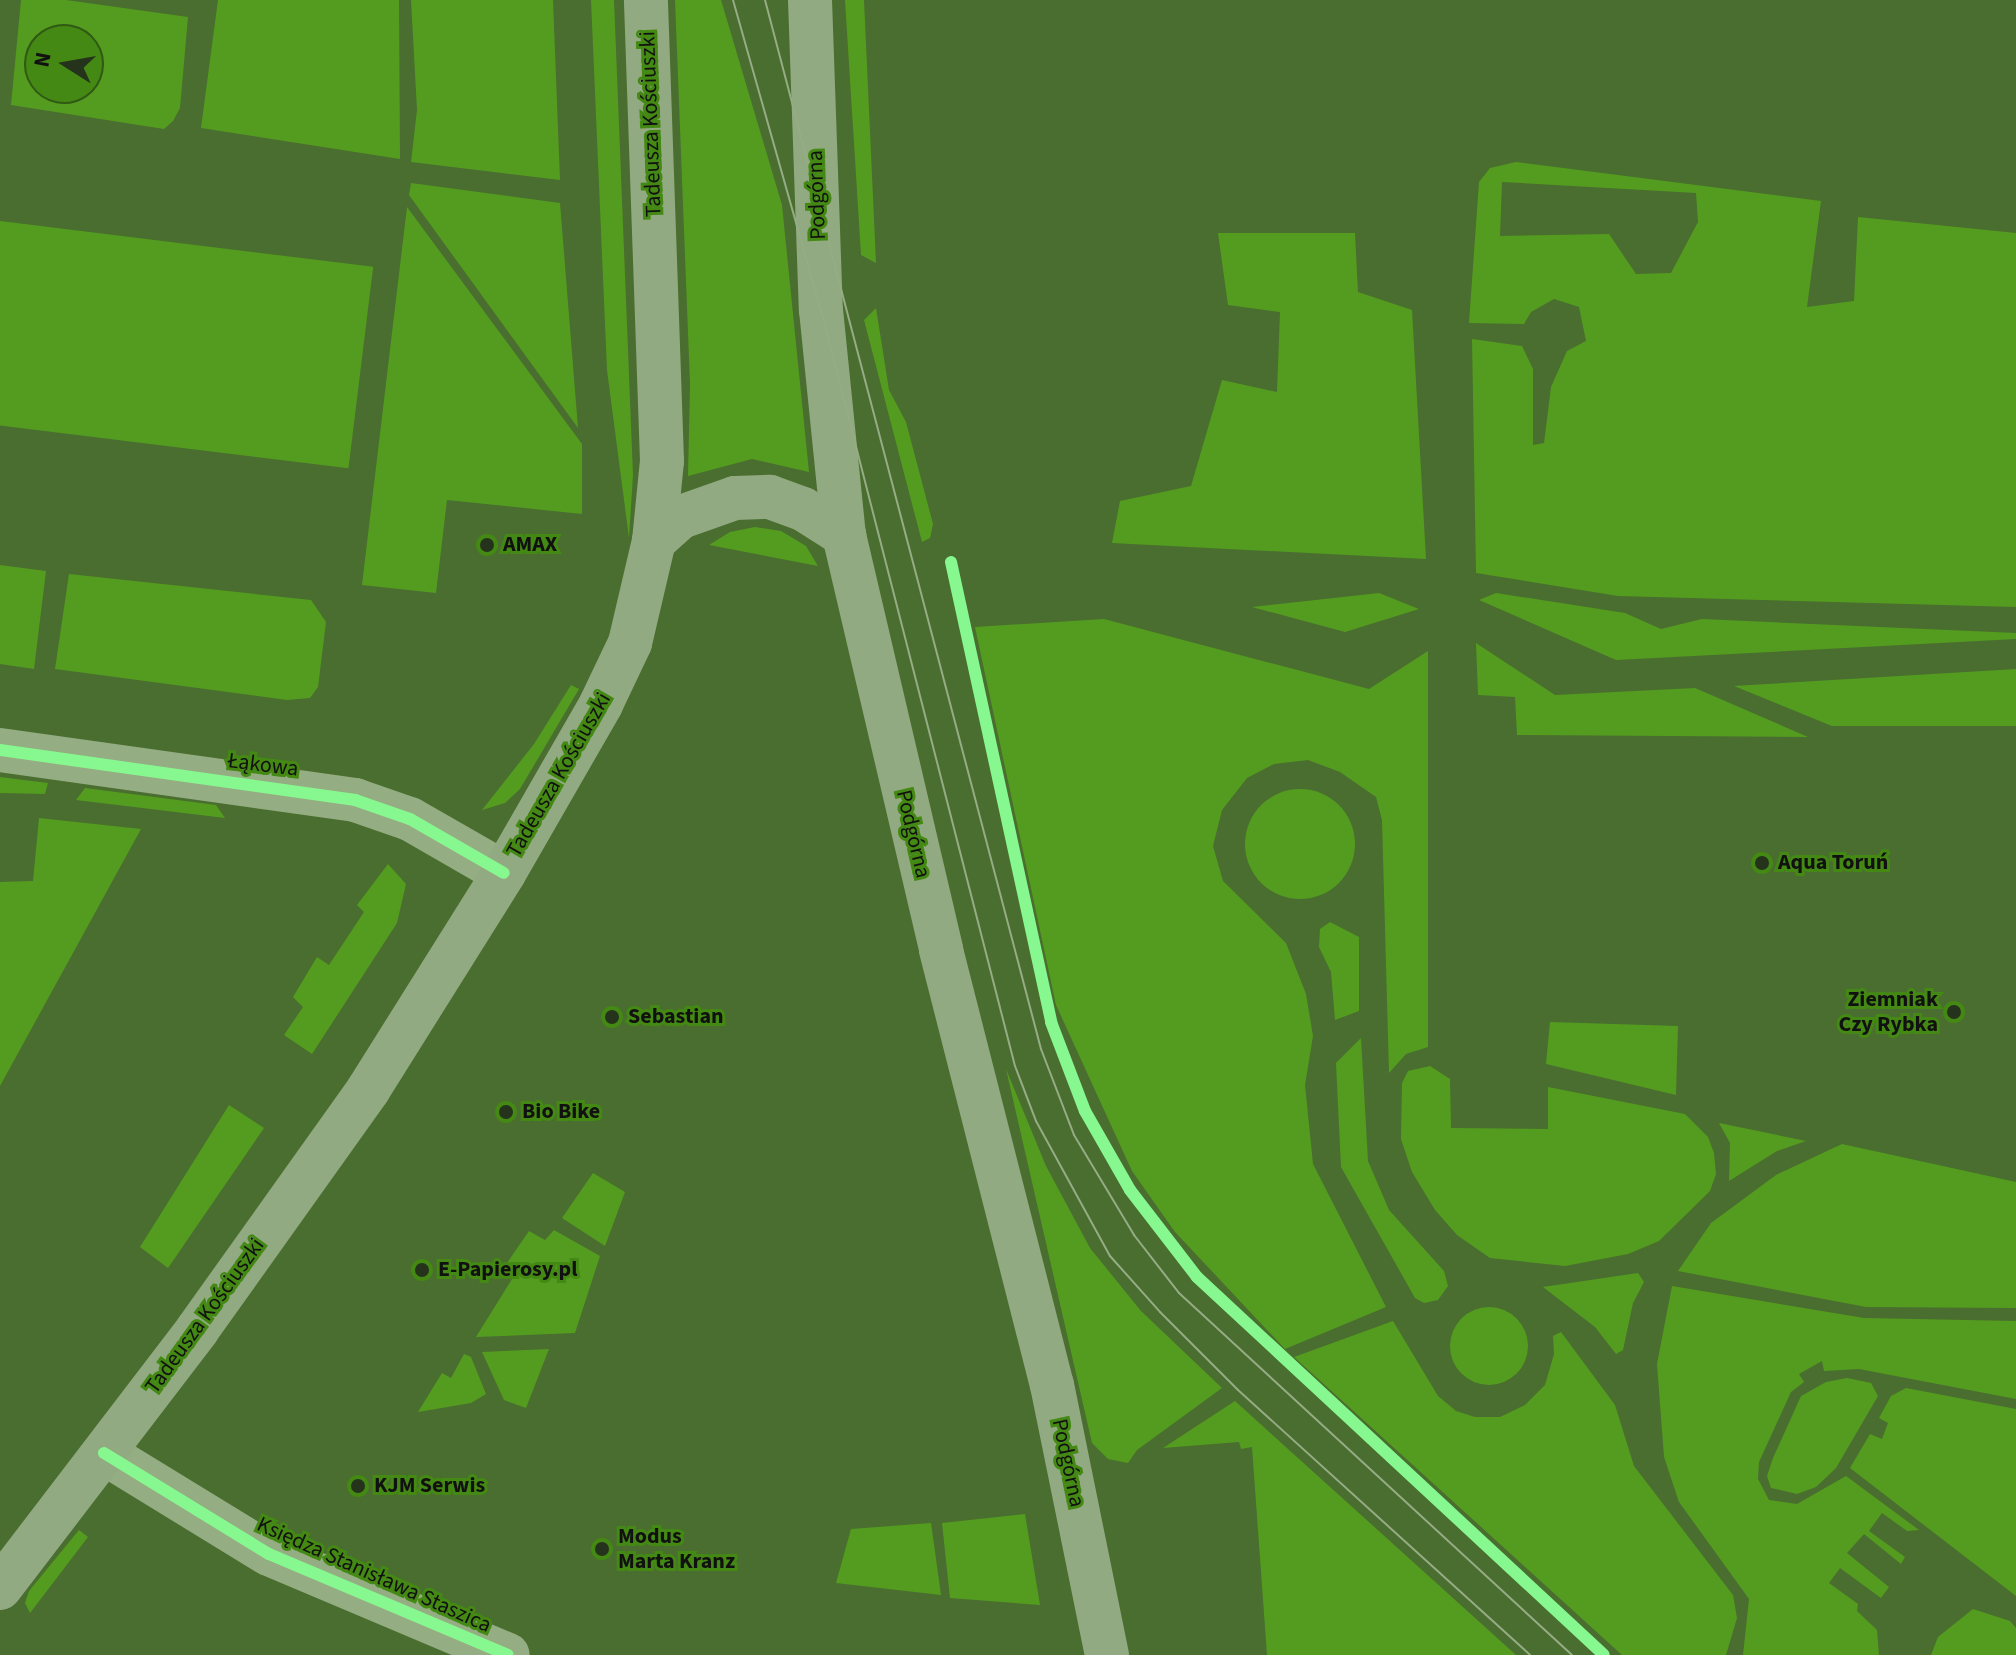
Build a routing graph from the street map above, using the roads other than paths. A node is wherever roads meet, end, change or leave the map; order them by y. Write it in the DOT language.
graph roads {
  1 [pos="646,0"];
  2 [pos="810,0"];
  3 [pos="844,535"];
  4 [pos="654,541"];
  5 [pos="0,750"];
  6 [pos="504,873"];
  7 [pos="104,1453"];
  8 [pos="0,1588"];
  9 [pos="508,1655"];
  10 [pos="1107,1655"];
  1 -- 4 [label="main road, Tadeusza Kościuszki"];
  2 -- 3 [label="main road, Podgórna"];
  3 -- 4 [label="main road"];
  3 -- 10 [label="main road, Podgórna"];
  4 -- 6 [label="main road, Tadeusza Kościuszki"];
  5 -- 6 [label="street, Łąkowa"];
  6 -- 7 [label="main road, Tadeusza Kościuszki"];
  7 -- 8 [label="main road, Tadeusza Kościuszki"];
  7 -- 9 [label="street, Księdza Stanisława Staszica"];
}
